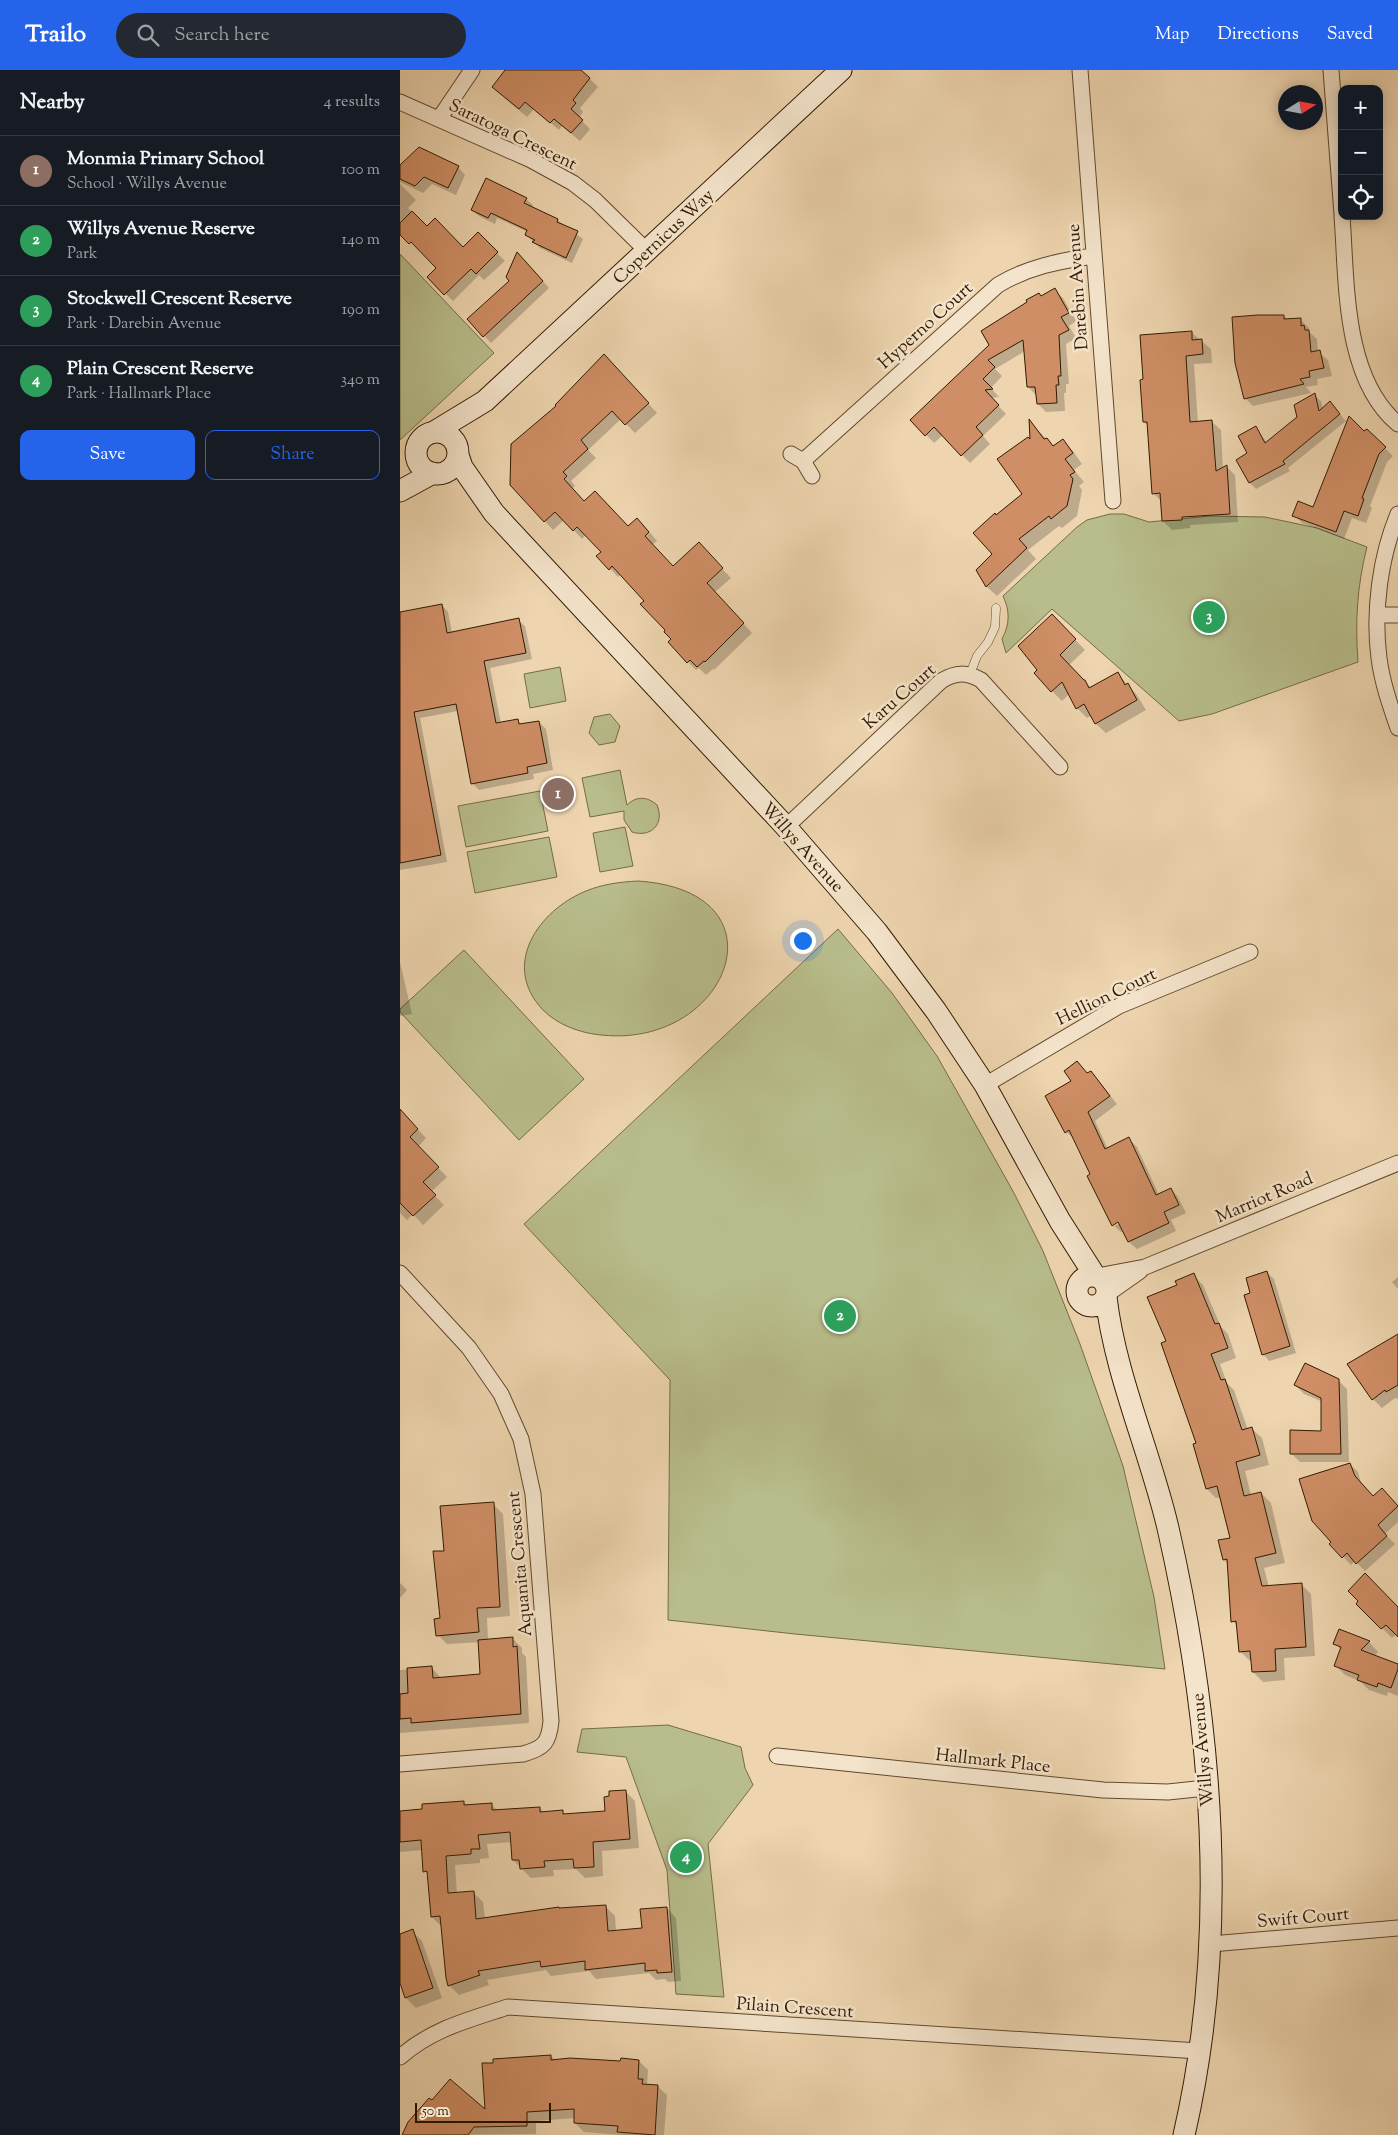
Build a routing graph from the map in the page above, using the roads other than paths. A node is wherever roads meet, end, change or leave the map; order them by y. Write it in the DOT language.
graph roads {
  1 [pos="472,70"];
  2 [pos="841,70"];
  3 [pos="1080,70"];
  4 [pos="1331,70"];
  5 [pos="400,102"];
  6 [pos="439,119"];
  7 [pos="1339,175"];
  8 [pos="1342,220"];
  9 [pos="647,251"];
  10 [pos="1094,256"];
  11 [pos="485,401"];
  12 [pos="1398,424"];
  13 [pos="434,432"];
  14 [pos="457,451"];
  15 [pos="417,457"];
  16 [pos="435,474"];
  17 [pos="812,476"];
  18 [pos="400,480"];
  19 [pos="400,491"];
  20 [pos="1112,502"];
  21 [pos="494,513"];
  22 [pos="1398,514"];
  23 [pos="996,608"];
  24 [pos="1378,615"];
  25 [pos="1398,615"];
  26 [pos="970,674"];
  27 [pos="1398,728"];
  28 [pos="1060,767"];
  29 [pos="786,826"];
  30 [pos="1250,952"];
  31 [pos="985,1085"];
  32 [pos="1398,1163"];
  33 [pos="1060,1221"];
  34 [pos="400,1273"];
  35 [pos="1101,1286"];
  36 [pos="1081,1297"];
  37 [pos="1121,1372"];
  38 [pos="777,1756"];
  39 [pos="400,1764"];
  40 [pos="1206,1788"];
  41 [pos="1398,1928"];
  42 [pos="1211,1944"];
  43 [pos="1200,2051"];
  44 [pos="400,2057"];
  45 [pos="1184,2135"];
  1 -- 6 [label="street"];
  2 -- 9 [label="street, Copernicus Way"];
  3 -- 10 [label="street, Darebin Avenue"];
  4 -- 7 [label="street"];
  5 -- 6 [label="street, Saratoga Crescent"];
  6 -- 9 [label="street, Saratoga Crescent"];
  8 -- 12 [label="street"];
  9 -- 11 [label="street, Copernicus Way"];
  10 -- 17 [label="street, Hyperno Court"];
  10 -- 20 [label="street, Darebin Avenue"];
  11 -- 13 [label="street, Copernicus Way"];
  11 -- 14 [label="street, Copernicus Way"];
  13 -- 14 [label="street"];
  13 -- 15 [label="street"];
  14 -- 16 [label="street"];
  14 -- 21 [label="street, Willys Avenue"];
  15 -- 16 [label="street"];
  15 -- 18 [label="street"];
  16 -- 19 [label="street"];
  16 -- 21 [label="street, Willys Avenue"];
  21 -- 29 [label="street, Willys Avenue"];
  22 -- 24 [label="street"];
  23 -- 26 [label="lane"];
  24 -- 25 [label="street"];
  24 -- 27 [label="street"];
  26 -- 28 [label="street"];
  26 -- 29 [label="street, Karu Court"];
  29 -- 31 [label="street, Willys Avenue"];
  30 -- 31 [label="street, Hellion Court"];
  31 -- 33 [label="street, Willys Avenue"];
  32 -- 35 [label="street, Marriot Road"];
  33 -- 35 [label="street, Willys Avenue"];
  33 -- 36 [label="street, Willys Avenue"];
  34 -- 39 [label="street, Aquanita Crescent"];
  35 -- 36 [label="street"];
  35 -- 37 [label="street, Willys Avenue"];
  36 -- 37 [label="street, Willys Avenue"];
  37 -- 40 [label="street, Willys Avenue"];
  38 -- 40 [label="street, Hallmark Place"];
  40 -- 42 [label="street, Willys Avenue"];
  41 -- 42 [label="street, Swift Court"];
  42 -- 43 [label="street, Willys Avenue"];
  43 -- 44 [label="street, Pilain Crescent"];
  43 -- 45 [label="street, Willys Avenue"];
}
